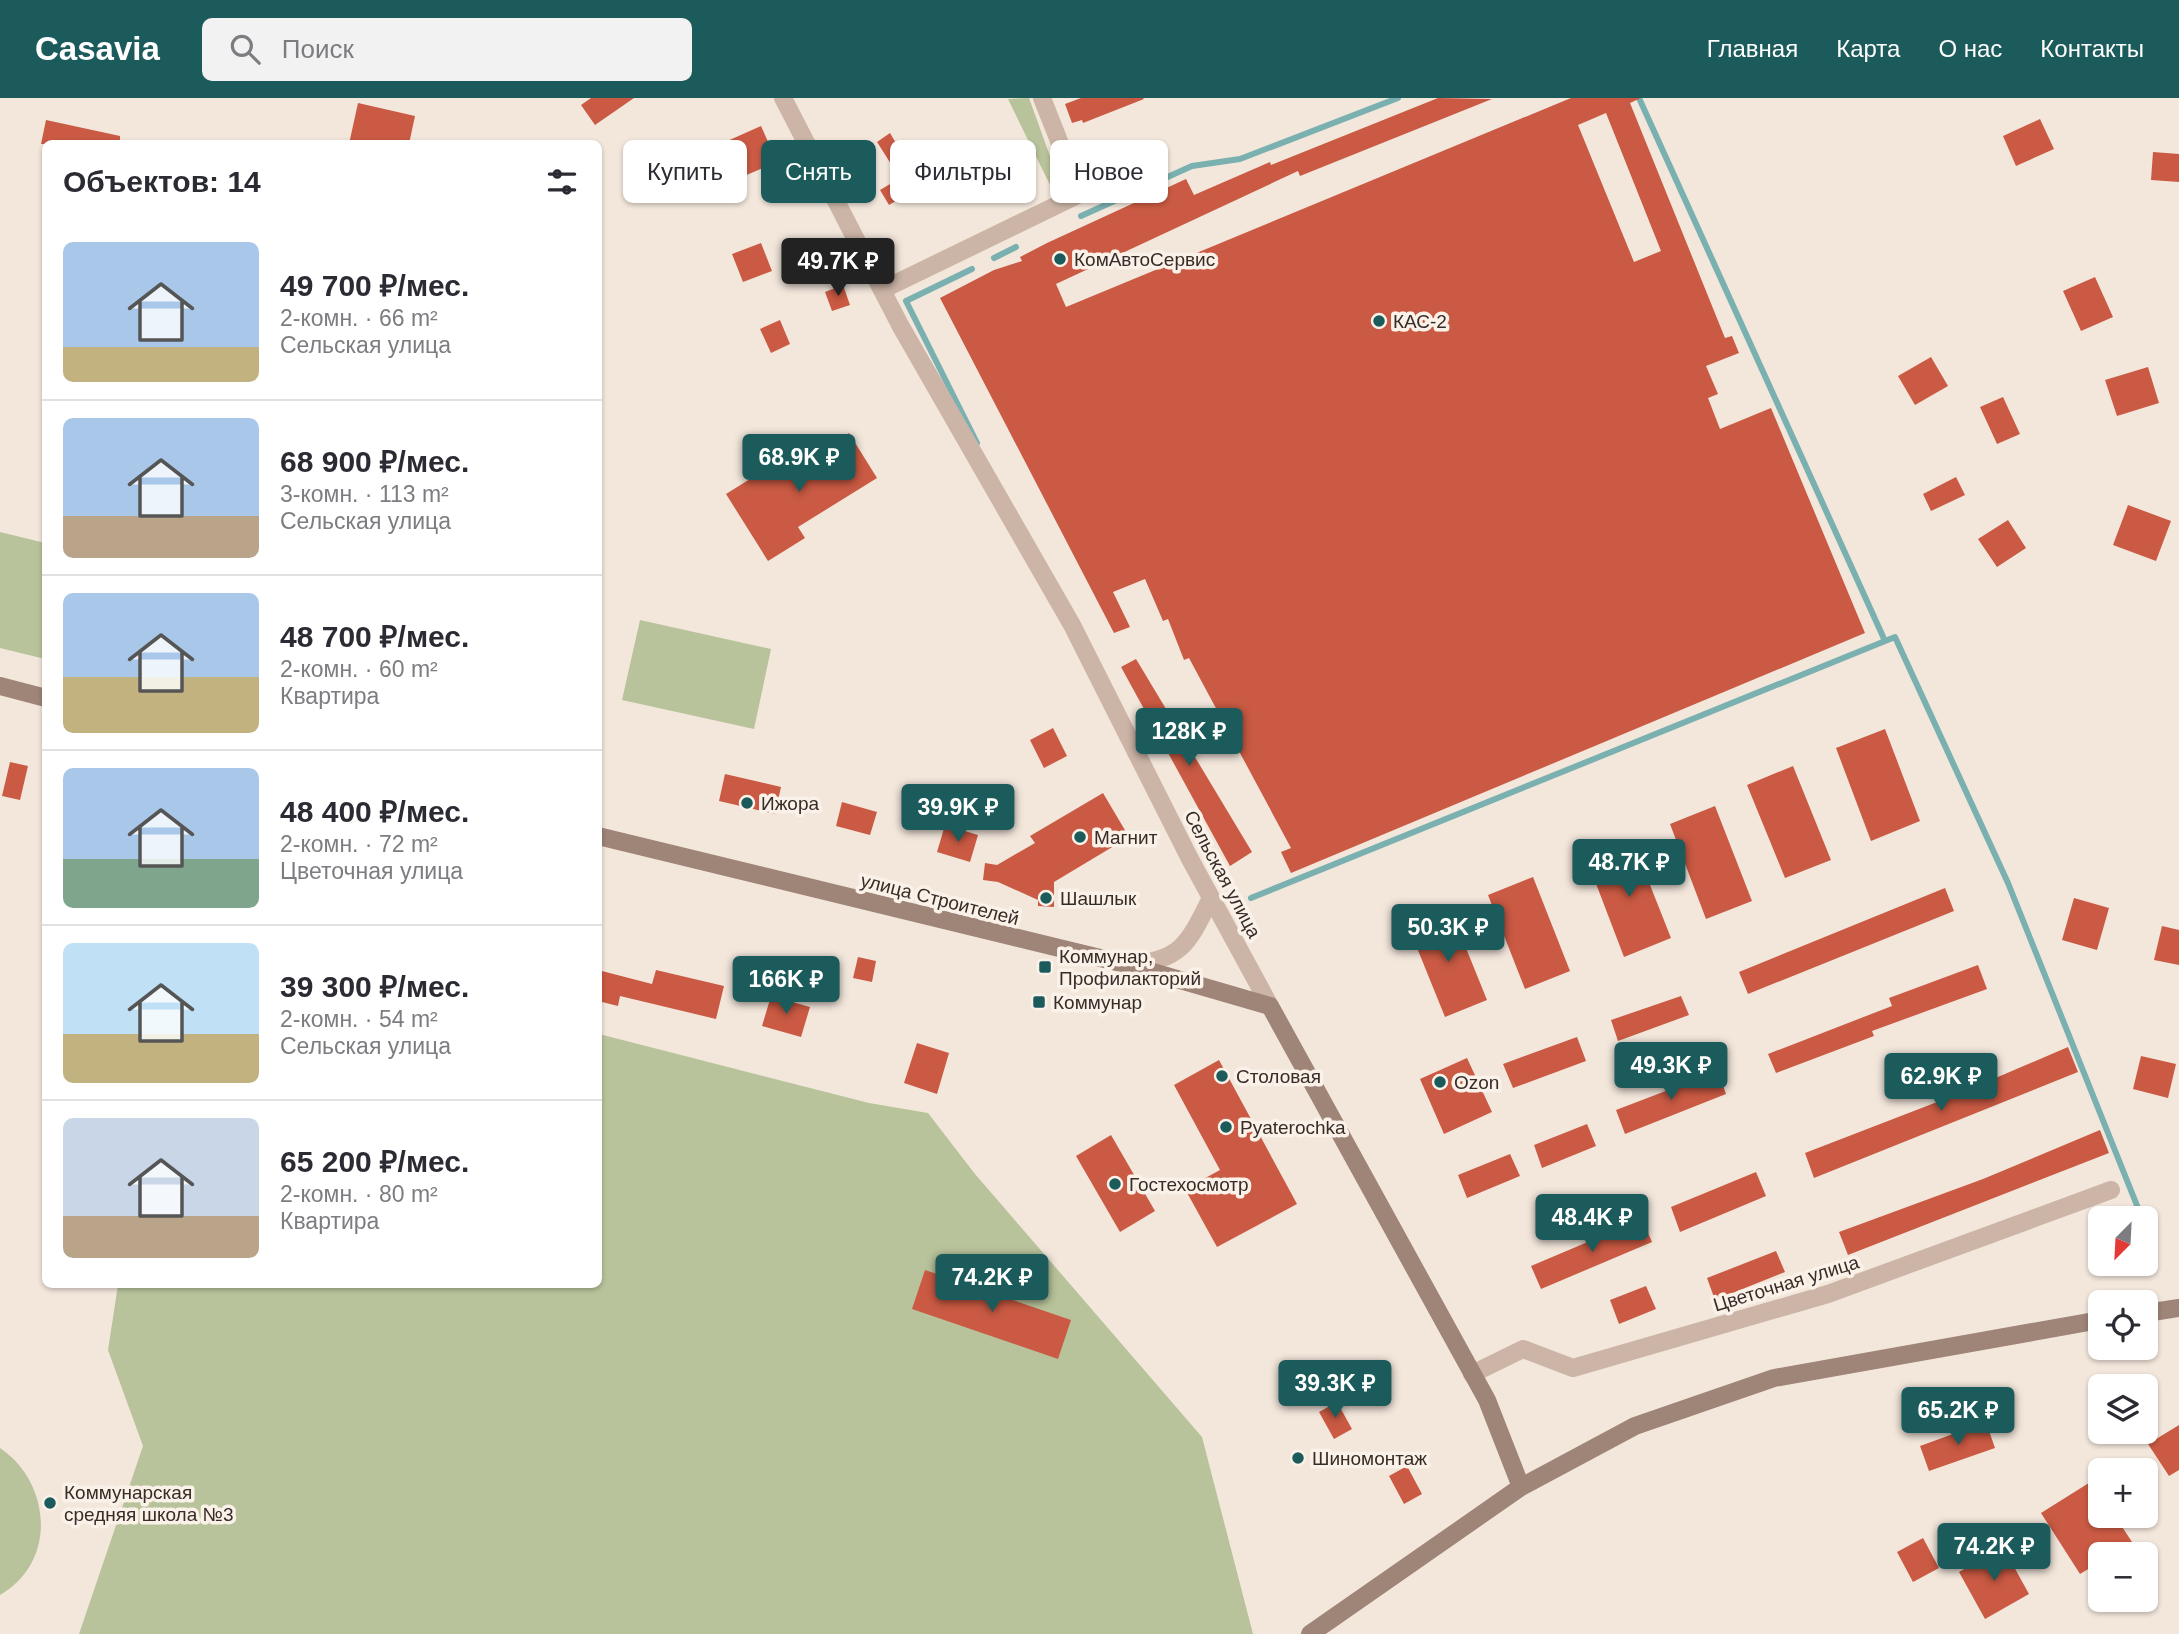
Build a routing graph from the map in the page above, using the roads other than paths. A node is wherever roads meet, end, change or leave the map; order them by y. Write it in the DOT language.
graph roads {
  1 [pos="783,98"];
  2 [pos="1042,98"];
  3 [pos="882,290"];
  4 [pos="0,686"];
  5 [pos="42,697"];
  6 [pos="602,836"];
  7 [pos="1211,898"];
  8 [pos="1125,964"];
  9 [pos="1270,1006"];
  10 [pos="2111,1190"];
  11 [pos="2179,1308"];
  12 [pos="2158,1311"];
  13 [pos="2088,1322"];
  14 [pos="1472,1374"];
  15 [pos="1521,1487"];
  16 [pos="1311,1634"];
  1 -- 3 [label="street, Сельская улица"];
  2 -- 3 [label="street"];
  3 -- 7 [label="street, Сельская улица"];
  4 -- 5 [label="main road"];
  6 -- 8 [label="main road, улица Строителей"];
  7 -- 8 [label="street"];
  7 -- 9 [label="street, Сельская улица"];
  8 -- 9 [label="main road, улица Строителей"];
  9 -- 14 [label="main road, Сельская улица"];
  10 -- 14 [label="street, Цветочная улица"];
  11 -- 12 [label="main road"];
  13 -- 15 [label="main road"];
  14 -- 15 [label="main road, Сельская улица"];
  15 -- 16 [label="main road"];
}
